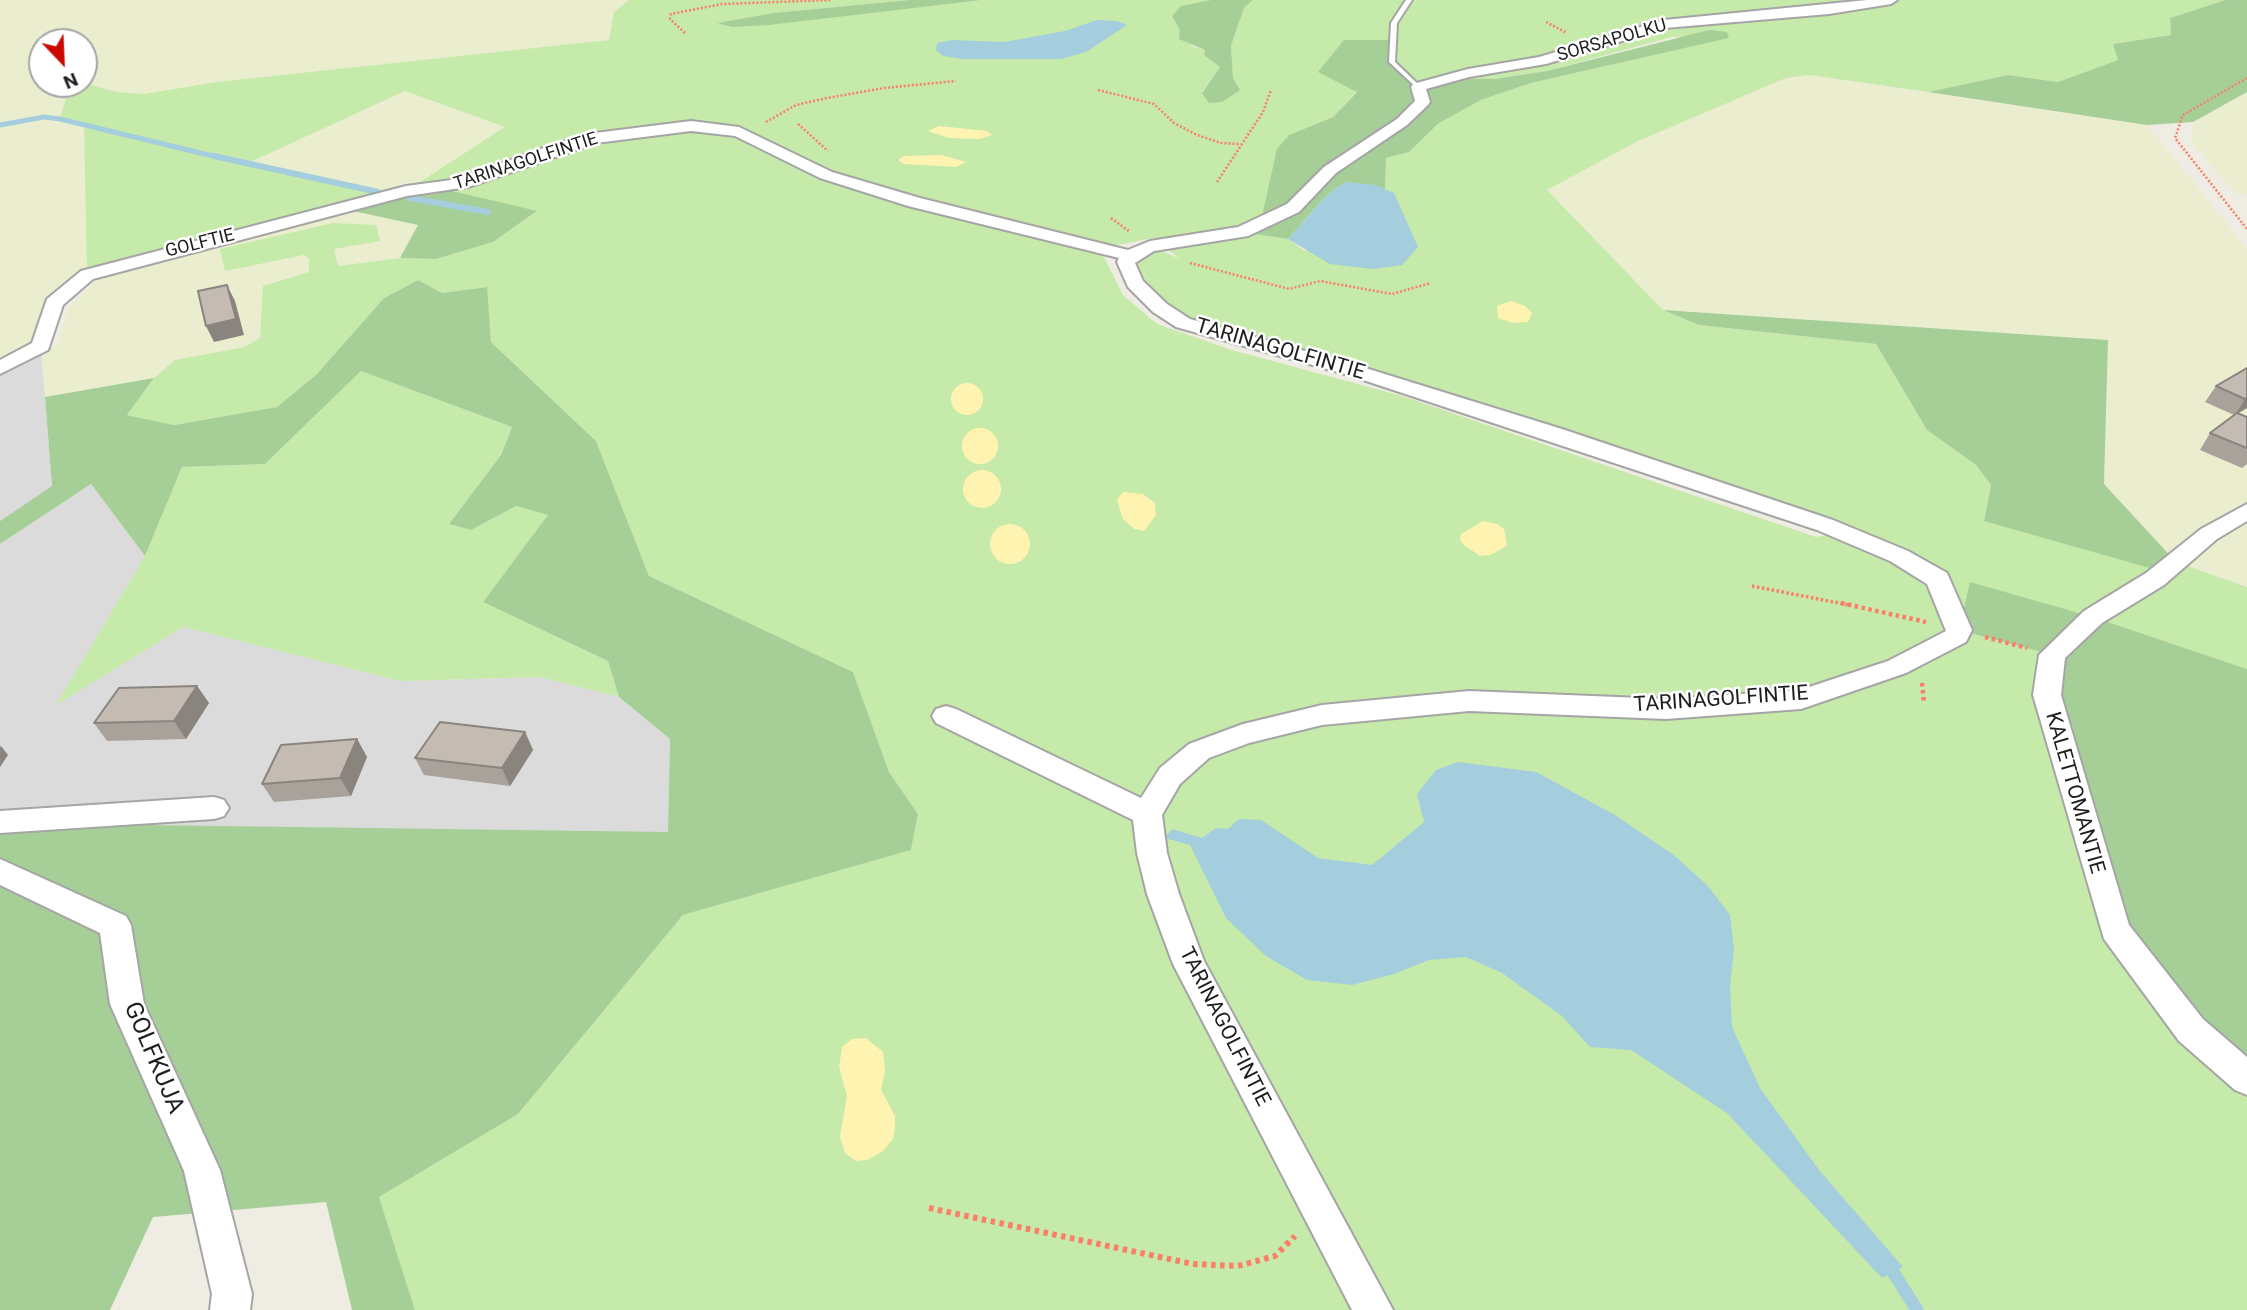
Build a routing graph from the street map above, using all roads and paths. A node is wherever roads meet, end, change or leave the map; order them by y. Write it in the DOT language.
graph roads {
  1 [pos="831,0"];
  2 [pos="1409,0"];
  3 [pos="1891,0"];
  4 [pos="685,33"];
  5 [pos="2247,78"];
  6 [pos="956,81"];
  7 [pos="1418,87"];
  8 [pos="1098,90"];
  9 [pos="1271,90"];
  10 [pos="744,134"];
  11 [pos="1238,144"];
  12 [pos="1217,182"];
  13 [pos="444,189"];
  14 [pos="2247,229"];
  15 [pos="1150,246"];
  16 [pos="1131,256"];
  17 [pos="1431,283"];
  18 [pos="0,368"];
  19 [pos="2247,512"];
  20 [pos="1752,586"];
  21 [pos="1959,630"];
  22 [pos="2052,655"];
  23 [pos="946,716"];
  24 [pos="214,808"];
  25 [pos="1147,814"];
  26 [pos="0,822"];
  27 [pos="0,871"];
  28 [pos="2247,1079"];
  29 [pos="929,1208"];
  30 [pos="1320,1210"];
  31 [pos="230,1310"];
  32 [pos="1373,1310"];
  1 -- 4 [label="path"];
  2 -- 7 [label="lane"];
  3 -- 7 [label="street, SORSAPOLKU"];
  5 -- 14 [label="path"];
  6 -- 10 [label="path"];
  7 -- 15 [label="street"];
  8 -- 11 [label="path"];
  9 -- 12 [label="path"];
  10 -- 13 [label="street, TARINAGOLFINTIE"];
  10 -- 16 [label="street, TARINAGOLFINTIE"];
  13 -- 18 [label="street, GOLFTIE"];
  15 -- 16 [label="street"];
  15 -- 17 [label="path"];
  16 -- 21 [label="street, TARINAGOLFINTIE"];
  19 -- 22 [label="street"];
  20 -- 21 [label="path"];
  21 -- 22 [label="path"];
  21 -- 25 [label="street, TARINAGOLFINTIE"];
  22 -- 28 [label="street, KALETTOMANTIE"];
  23 -- 25 [label="street"];
  24 -- 26 [label="street"];
  25 -- 30 [label="street, TARINAGOLFINTIE"];
  27 -- 31 [label="street, GOLFKUJA"];
  29 -- 30 [label="path"];
  30 -- 32 [label="street, TARINAGOLFINTIE"];
}
